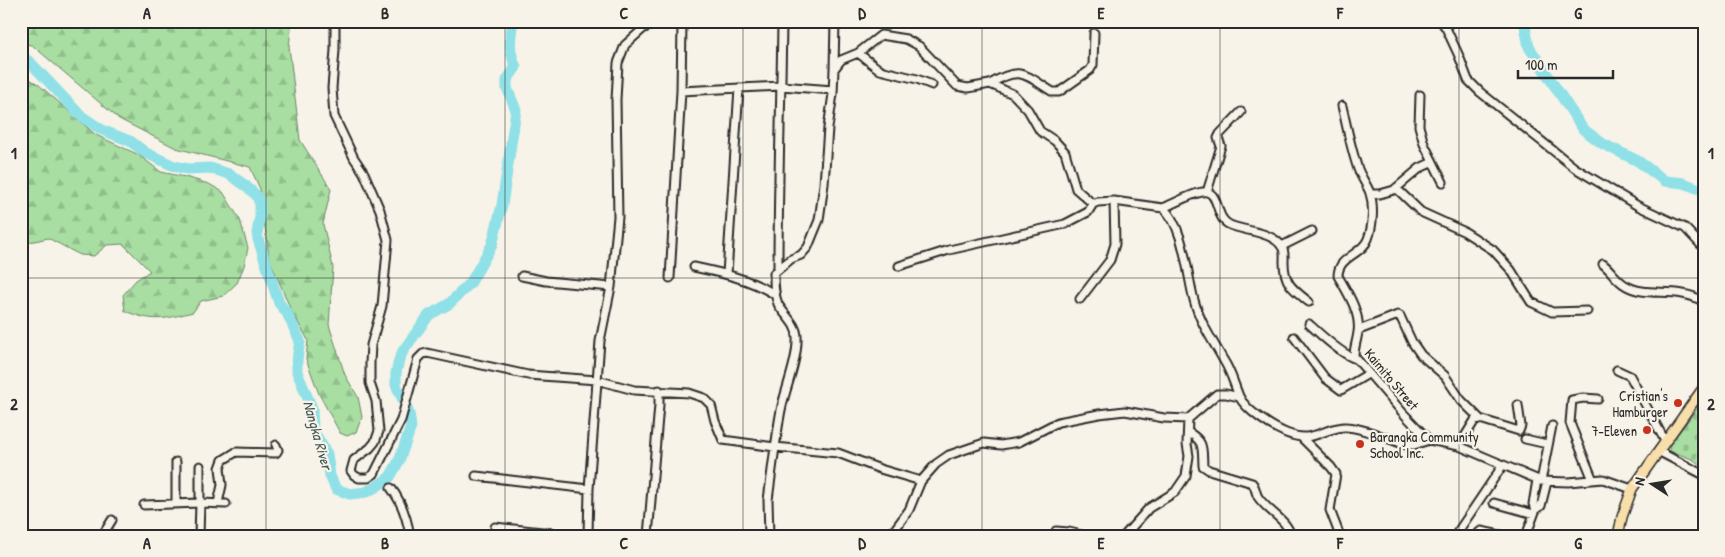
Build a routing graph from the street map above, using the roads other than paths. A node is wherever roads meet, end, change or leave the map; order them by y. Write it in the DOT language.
graph roads {
  1 [pos="335,21"];
  2 [pos="664,21"];
  3 [pos="677,21"];
  4 [pos="782,21"];
  5 [pos="835,21"];
  6 [pos="1441,21"];
  7 [pos="1094,33"];
  8 [pos="858,53"];
  9 [pos="834,69"];
  10 [pos="990,84"];
  11 [pos="932,85"];
  12 [pos="782,86"];
  13 [pos="739,88"];
  14 [pos="834,90"];
  15 [pos="682,91"];
  16 [pos="1420,95"];
  17 [pos="1342,106"];
  18 [pos="1241,112"];
  19 [pos="1433,162"];
  20 [pos="1443,182"];
  21 [pos="1396,188"];
  22 [pos="1206,192"];
  23 [pos="1370,194"];
  24 [pos="1114,201"];
  25 [pos="1093,204"];
  26 [pos="1164,208"];
  27 [pos="1312,231"];
  28 [pos="1282,246"];
  29 [pos="1704,248"];
  30 [pos="1603,264"];
  31 [pos="900,266"];
  32 [pos="694,267"];
  33 [pos="778,269"];
  34 [pos="727,274"];
  35 [pos="522,276"];
  36 [pos="670,278"];
  37 [pos="611,287"];
  38 [pos="774,294"];
  39 [pos="1080,299"];
  40 [pos="1309,302"];
  41 [pos="1704,302"];
  42 [pos="1587,311"];
  43 [pos="1309,324"];
  44 [pos="1359,330"];
  45 [pos="1294,337"];
  46 [pos="1357,359"];
  47 [pos="1617,370"];
  48 [pos="1368,374"];
  49 [pos="597,380"];
  50 [pos="1704,387"];
  51 [pos="659,390"];
  52 [pos="1239,397"];
  53 [pos="1598,399"];
  54 [pos="1518,405"];
  55 [pos="1188,419"];
  56 [pos="1480,419"];
  57 [pos="1552,426"];
  58 [pos="1188,432"];
  59 [pos="1302,438"];
  60 [pos="1429,440"];
  61 [pos="1525,440"];
  62 [pos="1665,441"];
  63 [pos="1547,444"];
  64 [pos="276,445"];
  65 [pos="1458,446"];
  66 [pos="775,447"];
  67 [pos="1658,451"];
  68 [pos="176,462"];
  69 [pos="1504,465"];
  70 [pos="200,466"];
  71 [pos="1704,475"];
  72 [pos="476,476"];
  73 [pos="1593,480"];
  74 [pos="921,481"];
  75 [pos="1542,481"];
  76 [pos="391,488"];
  77 [pos="589,489"];
  78 [pos="1632,489"];
  79 [pos="200,503"];
  80 [pos="218,503"];
  81 [pos="1494,503"];
  82 [pos="176,504"];
  83 [pos="226,504"];
  84 [pos="144,505"];
  85 [pos="1535,512"];
  86 [pos="112,520"];
  87 [pos="495,528"];
  88 [pos="1056,531"];
  89 [pos="102,536"];
  90 [pos="199,536"];
  91 [pos="410,536"];
  92 [pos="581,536"];
  93 [pos="588,536"];
  94 [pos="648,536"];
  95 [pos="769,536"];
  96 [pos="890,536"];
  97 [pos="1086,536"];
  98 [pos="1124,536"];
  99 [pos="1291,536"];
  100 [pos="1340,536"];
  101 [pos="1455,536"];
  102 [pos="1475,536"];
  103 [pos="1505,536"];
  104 [pos="1526,536"];
  105 [pos="1618,536"];
  1 -- 49 [label="street"];
  2 -- 37 [label="street"];
  3 -- 15 [label="street"];
  4 -- 12 [label="street"];
  5 -- 9 [label="street"];
  6 -- 29 [label="street"];
  7 -- 10 [label="street"];
  8 -- 9 [label="street"];
  8 -- 10 [label="street"];
  8 -- 11 [label="street"];
  9 -- 14 [label="street"];
  10 -- 25 [label="street"];
  12 -- 13 [label="street"];
  12 -- 14 [label="street"];
  12 -- 33 [label="street"];
  13 -- 15 [label="street"];
  13 -- 34 [label="street"];
  14 -- 33 [label="street"];
  15 -- 36 [label="street"];
  16 -- 19 [label="street"];
  17 -- 23 [label="street"];
  18 -- 22 [label="street"];
  19 -- 20 [label="street"];
  19 -- 21 [label="street"];
  21 -- 23 [label="street"];
  21 -- 42 [label="street"];
  22 -- 26 [label="street"];
  22 -- 28 [label="street"];
  23 -- 44 [label="street, Kaimito Street"];
  24 -- 25 [label="street"];
  24 -- 26 [label="street"];
  24 -- 39 [label="street"];
  25 -- 31 [label="street"];
  26 -- 52 [label="street"];
  27 -- 28 [label="street"];
  28 -- 40 [label="street"];
  30 -- 41 [label="street"];
  32 -- 34 [label="street"];
  33 -- 38 [label="street"];
  34 -- 38 [label="street"];
  35 -- 37 [label="street"];
  37 -- 49 [label="street"];
  38 -- 66 [label="street"];
  43 -- 46 [label="street"];
  44 -- 46 [label="street, Kaimito Street"];
  44 -- 56 [label="street"];
  45 -- 48 [label="street"];
  46 -- 48 [label="street, Kaimito Street"];
  47 -- 62 [label="street"];
  48 -- 60 [label="street, Kaimito Street"];
  49 -- 51 [label="street"];
  49 -- 77 [label="street"];
  50 -- 62 [label="main road"];
  51 -- 66 [label="street"];
  51 -- 94 [label="street"];
  52 -- 55 [label="street"];
  52 -- 59 [label="street"];
  53 -- 73 [label="street"];
  54 -- 56 [label="street"];
  55 -- 58 [label="street"];
  55 -- 74 [label="street"];
  56 -- 65 [label="street"];
  57 -- 63 [label="street"];
  58 -- 98 [label="street"];
  58 -- 99 [label="street"];
  59 -- 60 [label="street"];
  59 -- 100 [label="street"];
  60 -- 65 [label="street"];
  61 -- 63 [label="street"];
  62 -- 67 [label="main road"];
  63 -- 75 [label="street"];
  64 -- 80 [label="street"];
  65 -- 69 [label="street"];
  66 -- 74 [label="street"];
  66 -- 95 [label="street"];
  67 -- 71 [label="street"];
  67 -- 78 [label="main road"];
  68 -- 82 [label="street"];
  69 -- 75 [label="street"];
  69 -- 101 [label="street"];
  70 -- 79 [label="street"];
  72 -- 77 [label="street"];
  73 -- 75 [label="street"];
  73 -- 78 [label="street"];
  74 -- 96 [label="street"];
  75 -- 85 [label="street"];
  76 -- 91 [label="street"];
  77 -- 93 [label="street"];
  78 -- 105 [label="main road"];
  79 -- 80 [label="street"];
  79 -- 82 [label="street"];
  79 -- 90 [label="street"];
  80 -- 83 [label="street"];
  81 -- 85 [label="street"];
  82 -- 84 [label="street"];
  85 -- 104 [label="street"];
  86 -- 89 [label="street"];
  87 -- 92 [label="street"];
  88 -- 97 [label="street"];
  102 -- 103 [label="street"];
}
